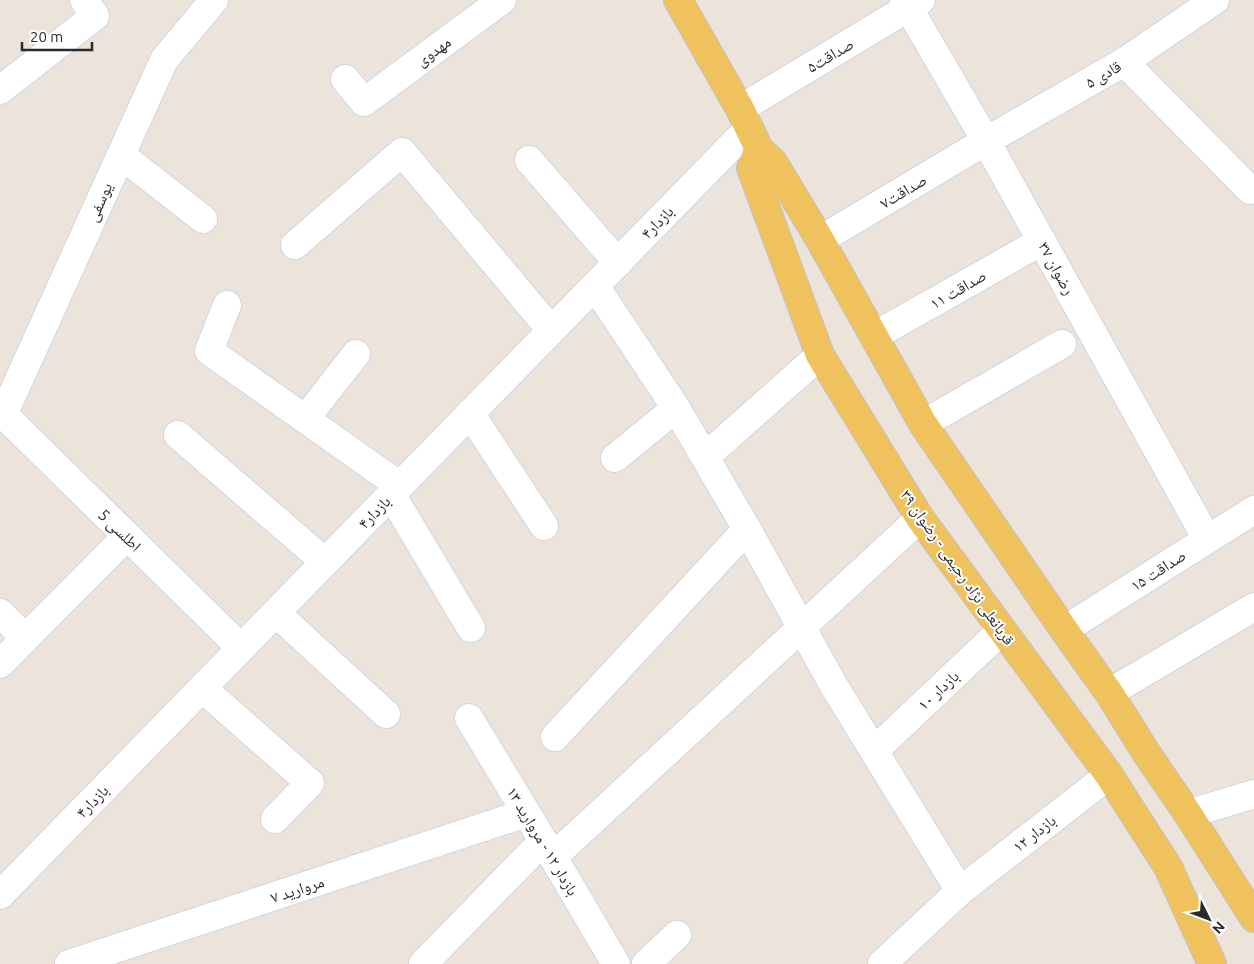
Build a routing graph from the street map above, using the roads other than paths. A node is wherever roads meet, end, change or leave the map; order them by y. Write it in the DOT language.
graph roads {
  1 [pos="84,0"];
  2 [pos="214,0"];
  3 [pos="502,0"];
  4 [pos="678,0"];
  5 [pos="1215,0"];
  6 [pos="911,3"];
  7 [pos="1124,62"];
  8 [pos="345,79"];
  9 [pos="0,90"];
  10 [pos="749,129"];
  11 [pos="986,141"];
  12 [pos="121,155"];
  13 [pos="529,160"];
  14 [pos="1250,190"];
  15 [pos="203,219"];
  16 [pos="820,240"];
  17 [pos="1042,241"];
  18 [pos="295,245"];
  19 [pos="618,263"];
  20 [pos="595,286"];
  21 [pos="227,305"];
  22 [pos="551,330"];
  23 [pos="874,336"];
  24 [pos="1062,344"];
  25 [pos="356,354"];
  26 [pos="820,355"];
  27 [pos="676,408"];
  28 [pos="470,413"];
  29 [pos="1,414"];
  30 [pos="306,418"];
  31 [pos="923,424"];
  32 [pos="178,435"];
  33 [pos="705,456"];
  34 [pos="616,458"];
  35 [pos="396,490"];
  36 [pos="1254,510"];
  37 [pos="920,518"];
  38 [pos="544,526"];
  39 [pos="747,529"];
  40 [pos="127,536"];
  41 [pos="1207,539"];
  42 [pos="325,562"];
  43 [pos="1254,607"];
  44 [pos="0,612"];
  45 [pos="276,613"];
  46 [pos="471,628"];
  47 [pos="802,629"];
  48 [pos="1002,630"];
  49 [pos="1064,630"];
  50 [pos="25,638"];
  51 [pos="242,648"];
  52 [pos="0,664"];
  53 [pos="202,688"];
  54 [pos="1109,693"];
  55 [pos="386,714"];
  56 [pos="469,718"];
  57 [pos="555,738"];
  58 [pos="874,751"];
  59 [pos="1109,775"];
  60 [pos="1254,794"];
  61 [pos="526,813"];
  62 [pos="1188,814"];
  63 [pos="275,819"];
  64 [pos="548,849"];
  65 [pos="960,891"];
  66 [pos="0,895"];
  67 [pos="1254,918"];
  68 [pos="677,935"];
  69 [pos="1208,962"];
  70 [pos="69,964"];
  71 [pos="423,964"];
  72 [pos="616,964"];
  73 [pos="646,964"];
  74 [pos="882,964"];
  1 -- 9 [label="street"];
  2 -- 12 [label="street, یوسفی"];
  3 -- 8 [label="street, مهدوی"];
  4 -- 10 [label="main road"];
  5 -- 7 [label="street, قادی ۵"];
  6 -- 10 [label="street, صداقت۵"];
  6 -- 11 [label="street, رضوان ۳۷"];
  7 -- 11 [label="street, قادی ۵"];
  7 -- 14 [label="street"];
  10 -- 16 [label="main road"];
  10 -- 19 [label="street, بازدار۴"];
  10 -- 26 [label="main road, قربانعلی نژاد رحیمی - رضوان ۳۹"];
  11 -- 16 [label="street, صداقت۷"];
  11 -- 17 [label="street, رضوان ۳۷"];
  12 -- 15 [label="street"];
  12 -- 29 [label="street, یوسفی"];
  13 -- 19 [label="street"];
  16 -- 23 [label="main road"];
  17 -- 23 [label="street, صداقت ۱۱"];
  17 -- 41 [label="street, رضوان ۳۷"];
  18 -- 22 [label="street"];
  19 -- 20 [label="street, بازدار۴"];
  20 -- 22 [label="street, بازدار۴"];
  20 -- 27 [label="street"];
  21 -- 30 [label="street"];
  22 -- 28 [label="street, بازدار۴"];
  23 -- 31 [label="main road"];
  24 -- 31 [label="street"];
  25 -- 30 [label="street"];
  26 -- 33 [label="street"];
  26 -- 37 [label="main road, قربانعلی نژاد رحیمی - رضوان ۳۹"];
  27 -- 33 [label="street"];
  27 -- 34 [label="street"];
  28 -- 35 [label="street, بازدار۴"];
  28 -- 38 [label="street"];
  29 -- 40 [label="street, اطلسی 5"];
  30 -- 35 [label="street"];
  31 -- 49 [label="main road"];
  32 -- 42 [label="street"];
  33 -- 39 [label="street"];
  35 -- 42 [label="street, بازدار۴"];
  35 -- 46 [label="street"];
  36 -- 41 [label="street, صداقت ۱۵"];
  37 -- 47 [label="street"];
  37 -- 48 [label="main road, قربانعلی نژاد رحیمی - رضوان ۳۹"];
  39 -- 47 [label="street"];
  39 -- 57 [label="street"];
  40 -- 50 [label="street"];
  40 -- 51 [label="street, اطلسی 5"];
  41 -- 49 [label="street, صداقت ۱۵"];
  42 -- 45 [label="street, بازدار۴"];
  43 -- 54 [label="street"];
  44 -- 50 [label="street"];
  45 -- 51 [label="street, بازدار۴"];
  45 -- 55 [label="street"];
  47 -- 58 [label="street"];
  47 -- 64 [label="street"];
  48 -- 58 [label="street, بازدار ۱۰"];
  48 -- 59 [label="main road, قربانعلی نژاد رحیمی - رضوان ۳۹"];
  49 -- 54 [label="main road"];
  50 -- 52 [label="street"];
  51 -- 53 [label="street, بازدار۴"];
  53 -- 63 [label="street"];
  53 -- 66 [label="street, بازدار۴"];
  54 -- 62 [label="main road"];
  56 -- 61 [label="street, بازدار ۱۲ - مروارید ۱۳"];
  58 -- 65 [label="street"];
  59 -- 65 [label="street, بازدار ۱۲"];
  59 -- 69 [label="main road, قربانعلی نژاد رحیمی - رضوان ۳۹"];
  60 -- 62 [label="street"];
  61 -- 64 [label="street, بازدار ۱۲ - مروارید ۱۳"];
  61 -- 70 [label="street, مروارید ۷"];
  62 -- 67 [label="main road"];
  64 -- 71 [label="street"];
  64 -- 72 [label="street, بازدار ۱۲ - مروارید ۱۳"];
  65 -- 74 [label="street"];
  68 -- 73 [label="street"];
}
